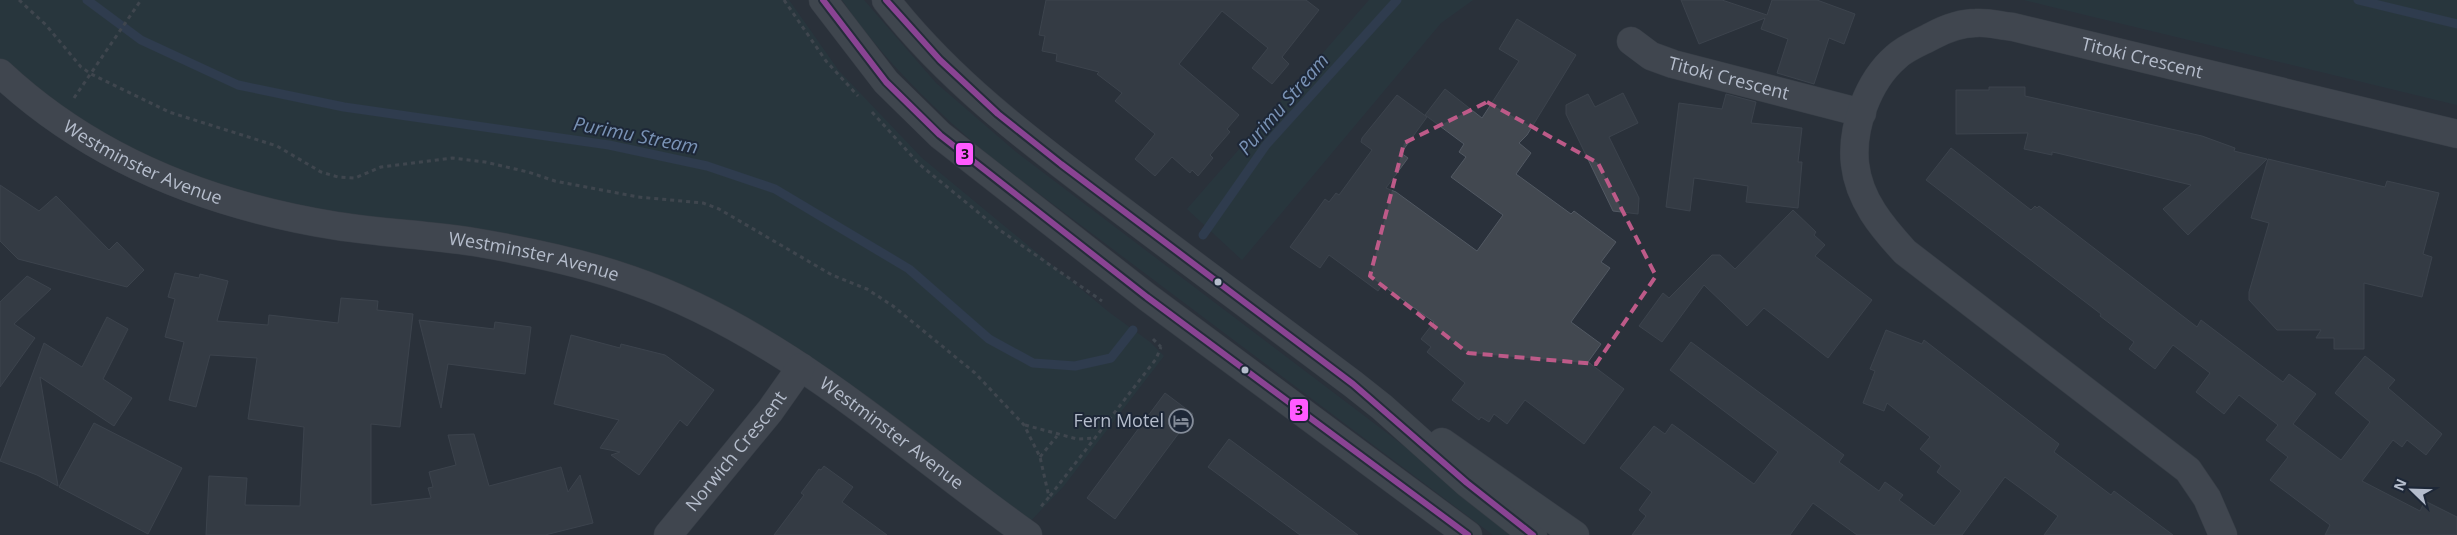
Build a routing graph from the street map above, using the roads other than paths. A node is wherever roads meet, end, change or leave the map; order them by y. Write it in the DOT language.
graph roads {
  1 [pos="823,0"];
  2 [pos="886,0"];
  3 [pos="1631,41"];
  4 [pos="0,73"];
  5 [pos="1862,113"];
  6 [pos="2457,134"];
  7 [pos="802,367"];
  8 [pos="1382,407"];
  9 [pos="1025,533"];
  10 [pos="668,535"];
  11 [pos="1468,535"];
  12 [pos="1532,535"];
  13 [pos="1575,535"];
  14 [pos="2223,535"];
  1 -- 11 [label="main road"];
  2 -- 8 [label="main road"];
  3 -- 5 [label="street, Titoki Crescent"];
  4 -- 7 [label="street, Westminster Avenue"];
  5 -- 6 [label="street, Titoki Crescent"];
  5 -- 14 [label="street, Titoki Crescent"];
  7 -- 9 [label="street, Westminster Avenue"];
  7 -- 10 [label="street, Norwich Crescent"];
  8 -- 12 [label="main road"];
  8 -- 13 [label="main road"];
}
